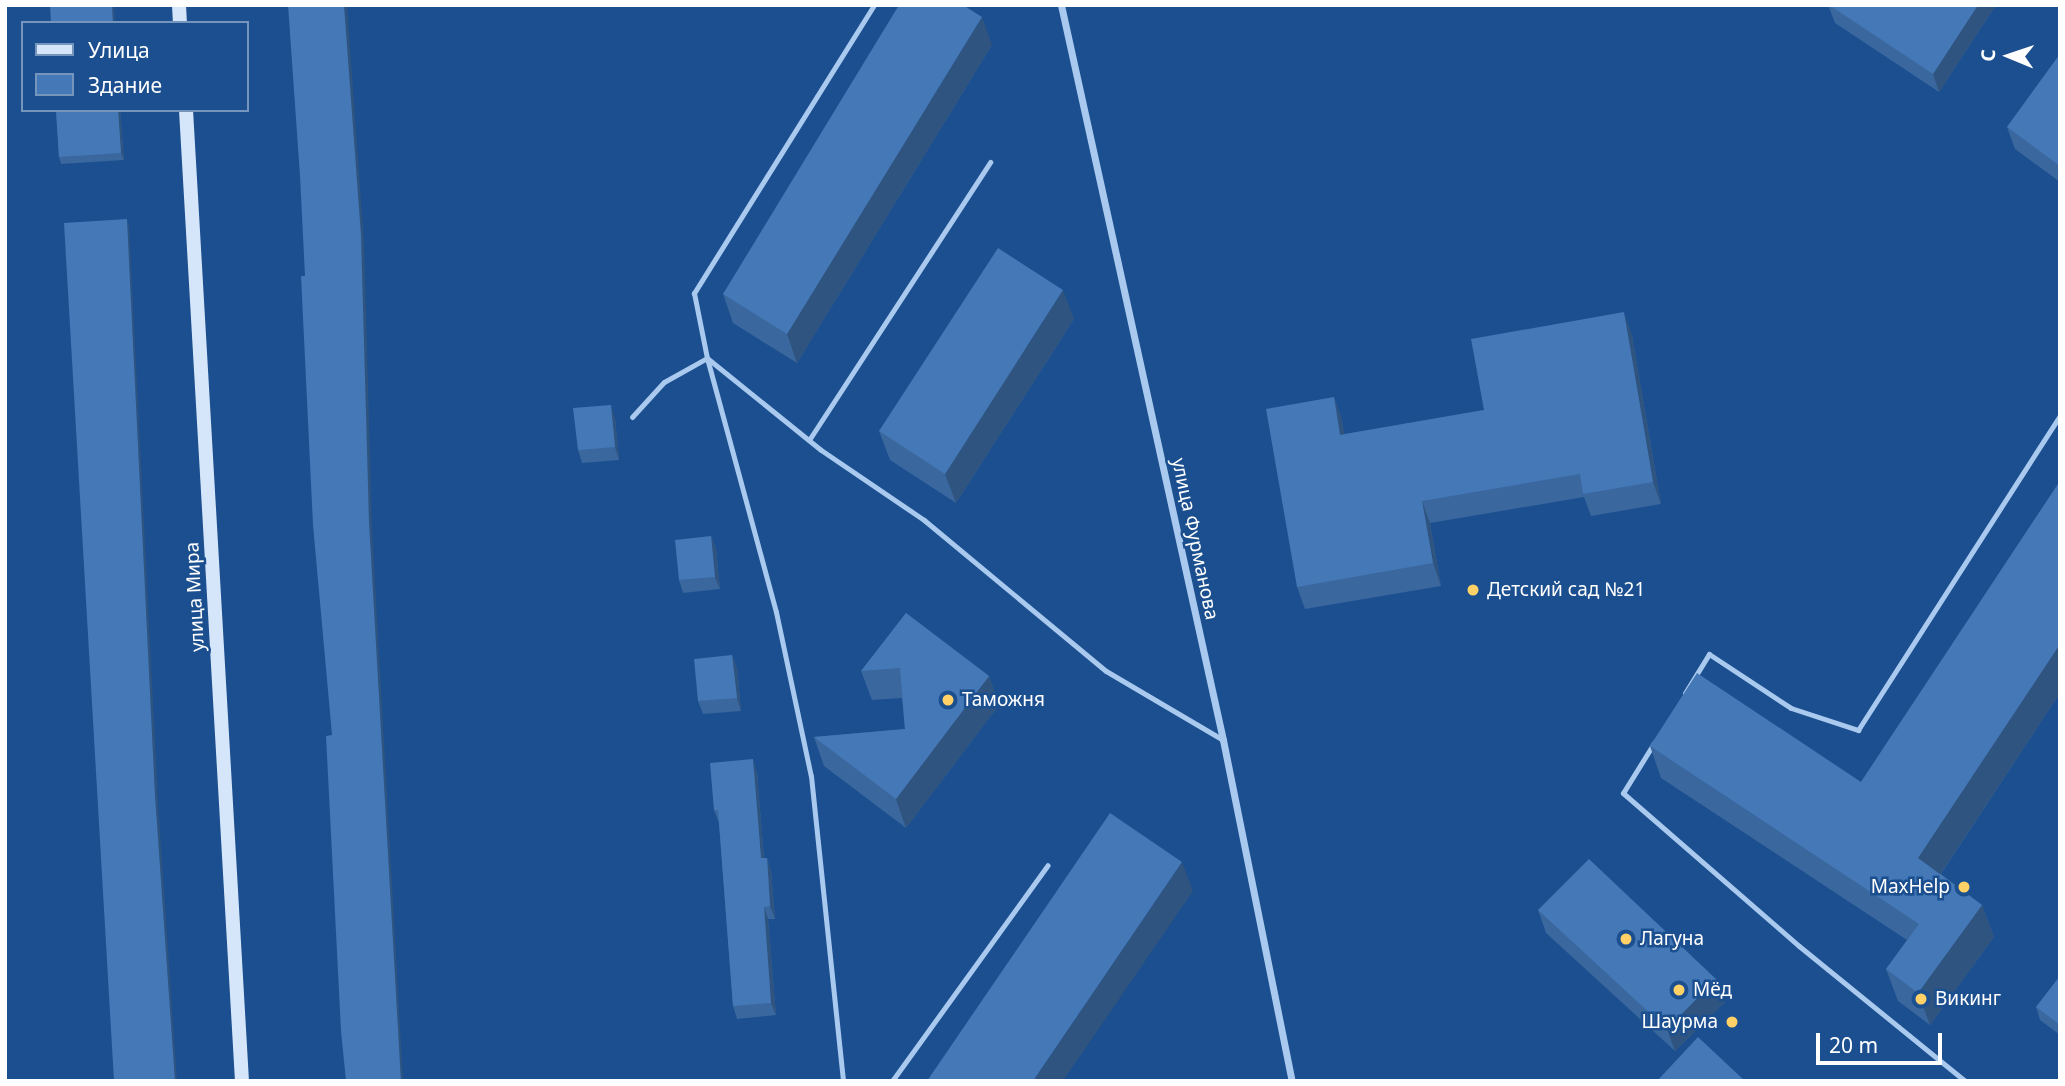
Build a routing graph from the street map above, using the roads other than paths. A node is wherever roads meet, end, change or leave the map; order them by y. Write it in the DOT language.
graph roads {
  1 [pos="874,5"];
  2 [pos="1061,5"];
  3 [pos="186,112"];
  4 [pos="990,162"];
  5 [pos="707,358"];
  6 [pos="2060,415"];
  7 [pos="632,417"];
  8 [pos="809,440"];
  9 [pos="1680,700"];
  10 [pos="1659,735"];
  11 [pos="1223,740"];
  12 [pos="1048,865"];
  13 [pos="242,1081"];
  14 [pos="843,1081"];
  15 [pos="892,1081"];
  16 [pos="1292,1081"];
  17 [pos="1965,1081"];
  1 -- 5 [label="lane"];
  2 -- 11 [label="street, улица Фурманова"];
  3 -- 13 [label="main road, улица Мира"];
  4 -- 8 [label="lane"];
  5 -- 7 [label="lane"];
  5 -- 8 [label="lane"];
  5 -- 14 [label="lane"];
  6 -- 9 [label="lane"];
  8 -- 11 [label="lane"];
  10 -- 17 [label="lane"];
  11 -- 16 [label="street, улица Фурманова"];
  12 -- 15 [label="lane"];
}
